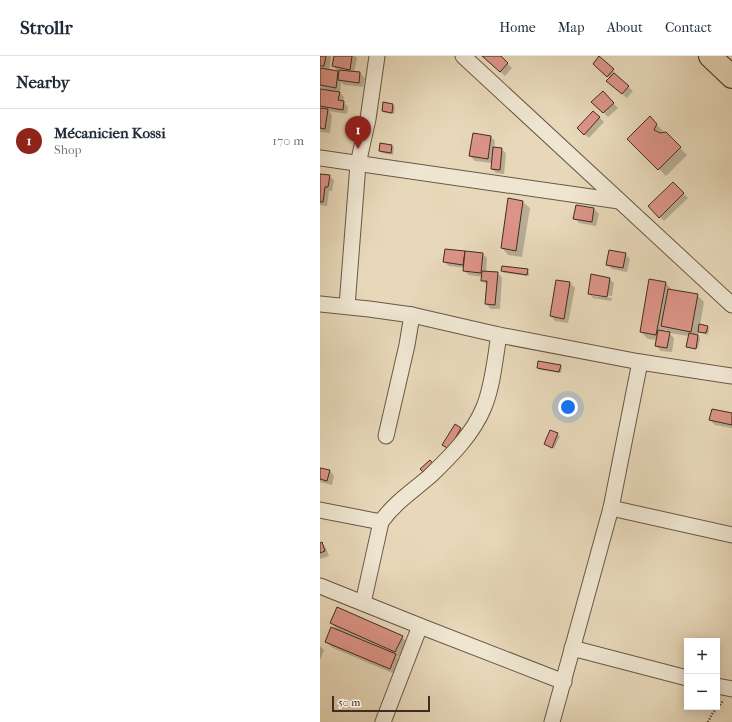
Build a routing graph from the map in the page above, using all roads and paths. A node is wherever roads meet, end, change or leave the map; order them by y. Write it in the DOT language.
graph roads {
  1 [pos="377,56"];
  2 [pos="463,56"];
  3 [pos="710,56"];
  4 [pos="732,77"];
  5 [pos="320,158"];
  6 [pos="358,164"];
  7 [pos="619,201"];
  8 [pos="320,304"];
  9 [pos="732,305"];
  10 [pos="347,306"];
  11 [pos="412,315"];
  12 [pos="499,335"];
  13 [pos="640,362"];
  14 [pos="732,376"];
  15 [pos="386,436"];
  16 [pos="612,508"];
  17 [pos="320,510"];
  18 [pos="381,522"];
  19 [pos="732,534"];
  20 [pos="320,586"];
  21 [pos="363,602"];
  22 [pos="420,626"];
  23 [pos="572,648"];
  24 [pos="684,677"];
  25 [pos="564,682"];
  26 [pos="720,688"];
  27 [pos="728,695"];
  28 [pos="383,722"];
  29 [pos="552,722"];
  30 [pos="708,722"];
  1 -- 6 [label="street"];
  2 -- 7 [label="street"];
  3 -- 4 [label="main road"];
  5 -- 6 [label="street"];
  6 -- 7 [label="street"];
  6 -- 10 [label="street"];
  7 -- 9 [label="street"];
  8 -- 10 [label="street"];
  10 -- 11 [label="street"];
  11 -- 12 [label="street"];
  11 -- 15 [label="street"];
  12 -- 13 [label="street"];
  12 -- 18 [label="street"];
  13 -- 14 [label="street"];
  13 -- 16 [label="street"];
  16 -- 19 [label="street"];
  16 -- 23 [label="street"];
  17 -- 18 [label="street"];
  18 -- 21 [label="street"];
  20 -- 21 [label="street"];
  21 -- 22 [label="street"];
  22 -- 25 [label="street"];
  22 -- 28 [label="street"];
  23 -- 24 [label="street"];
  23 -- 25 [label="street"];
  25 -- 29 [label="street"];
  26 -- 27 [label="street"];
  27 -- 30 [label="path"];
}
